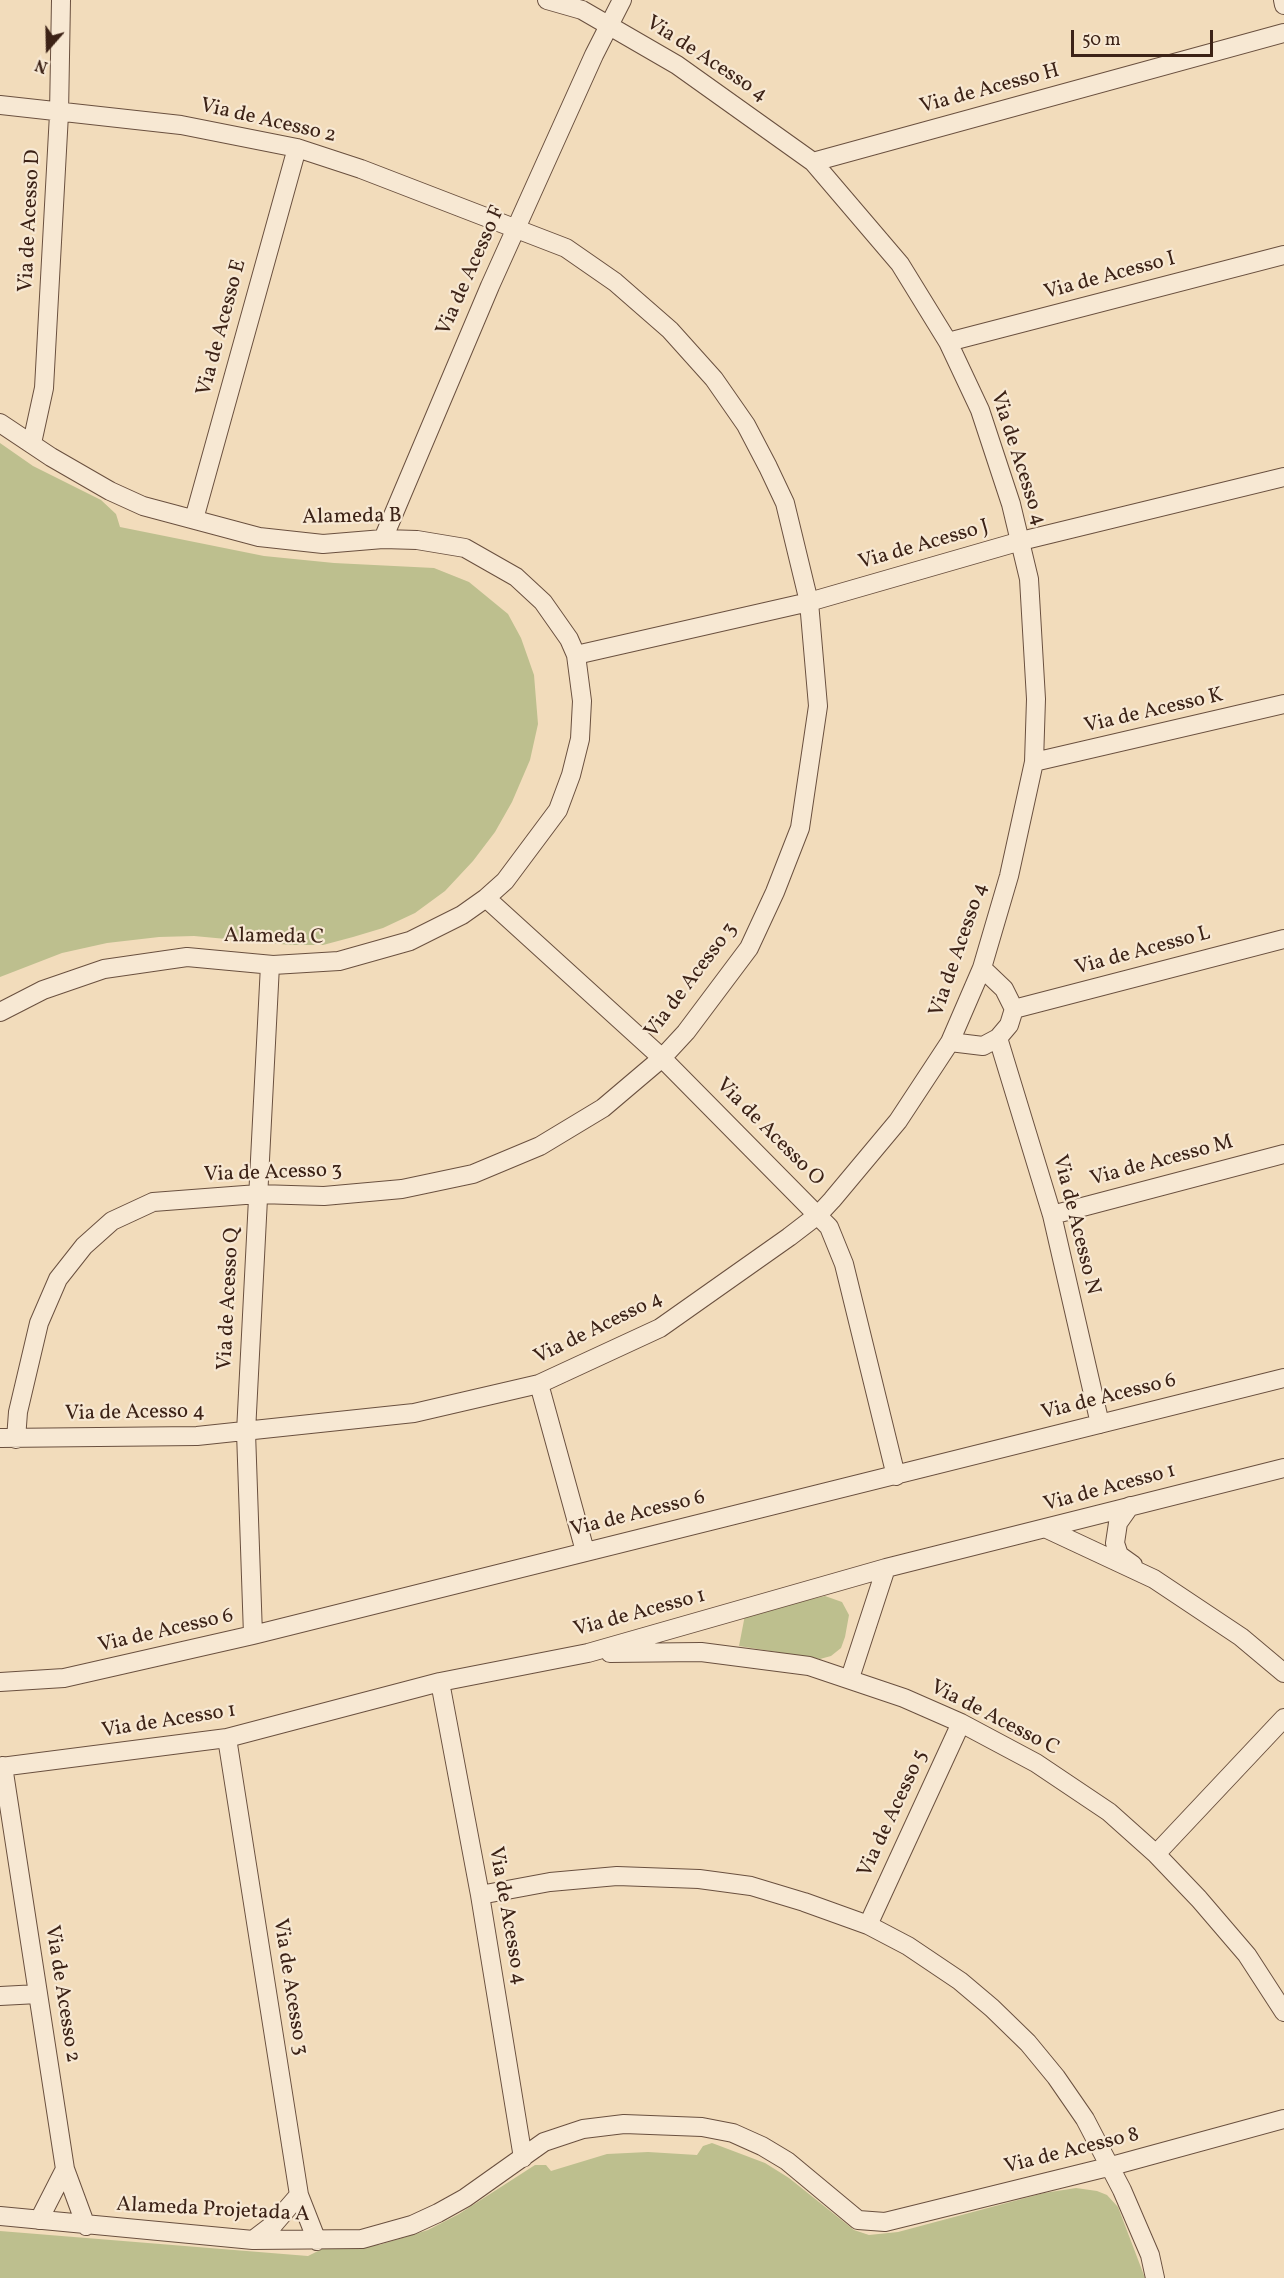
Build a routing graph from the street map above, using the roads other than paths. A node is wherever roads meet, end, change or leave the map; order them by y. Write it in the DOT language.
graph roads {
  1 [pos="61,0"];
  2 [pos="547,0"];
  3 [pos="622,0"];
  4 [pos="1283,0"];
  5 [pos="1284,5"];
  6 [pos="610,25"];
  7 [pos="1284,33"];
  8 [pos="0,105"];
  9 [pos="59,114"];
  10 [pos="297,148"];
  11 [pos="813,162"];
  12 [pos="516,228"];
  13 [pos="1284,255"];
  14 [pos="948,342"];
  15 [pos="0,423"];
  16 [pos="32,443"];
  17 [pos="1284,477"];
  18 [pos="194,519"];
  19 [pos="383,539"];
  20 [pos="1020,542"];
  21 [pos="809,602"];
  22 [pos="576,655"];
  23 [pos="1284,704"];
  24 [pos="1034,762"];
  25 [pos="486,898"];
  26 [pos="1284,939"];
  27 [pos="270,965"];
  28 [pos="982,968"];
  29 [pos="1014,1009"];
  30 [pos="0,1012"];
  31 [pos="998,1038"];
  32 [pos="950,1042"];
  33 [pos="662,1058"];
  34 [pos="1284,1154"];
  35 [pos="258,1194"];
  36 [pos="819,1215"];
  37 [pos="1052,1215"];
  38 [pos="1284,1378"];
  39 [pos="539,1384"];
  40 [pos="1100,1424"];
  41 [pos="246,1432"];
  42 [pos="8,1438"];
  43 [pos="1284,1468"];
  44 [pos="896,1476"];
  45 [pos="1130,1506"];
  46 [pos="1047,1529"];
  47 [pos="585,1551"];
  48 [pos="886,1568"];
  49 [pos="1155,1579"];
  50 [pos="253,1635"];
  51 [pos="588,1653"];
  52 [pos="1284,1673"];
  53 [pos="850,1678"];
  54 [pos="0,1682"];
  55 [pos="440,1682"];
  56 [pos="1284,1718"];
  57 [pos="961,1723"];
  58 [pos="227,1738"];
  59 [pos="1,1766"];
  60 [pos="1156,1854"];
  61 [pos="480,1895"];
  62 [pos="868,1925"];
  63 [pos="38,1994"];
  64 [pos="0,1996"];
  65 [pos="1284,2012"];
  66 [pos="1284,2119"];
  67 [pos="523,2158"];
  68 [pos="1108,2167"];
  69 [pos="65,2169"];
  70 [pos="299,2195"];
  71 [pos="0,2216"];
  72 [pos="39,2220"];
  73 [pos="870,2223"];
  74 [pos="86,2226"];
  75 [pos="253,2240"];
  76 [pos="317,2241"];
  77 [pos="1155,2278"];
  1 -- 9 [label="street, Via de Acesso D"];
  2 -- 6 [label="street"];
  3 -- 6 [label="street, Via de Acesso F"];
  4 -- 5 [label="street"];
  6 -- 11 [label="street, Via de Acesso 4"];
  6 -- 12 [label="street, Via de Acesso F"];
  7 -- 11 [label="street, Via de Acesso H"];
  8 -- 9 [label="street, Via de Acesso 2"];
  9 -- 10 [label="street, Via de Acesso 2"];
  9 -- 16 [label="street, Via de Acesso D"];
  10 -- 12 [label="street, Via de Acesso 2"];
  10 -- 18 [label="street, Via de Acesso E"];
  11 -- 14 [label="street, Via de Acesso 4"];
  12 -- 19 [label="street, Via de Acesso F"];
  12 -- 21 [label="street, Via de Acesso 3"];
  13 -- 14 [label="street, Via de Acesso I"];
  14 -- 20 [label="street, Via de Acesso 4"];
  15 -- 16 [label="street, Alameda B"];
  16 -- 18 [label="street, Alameda B"];
  17 -- 20 [label="street, Via de Acesso J"];
  18 -- 19 [label="street, Alameda B"];
  19 -- 22 [label="street, Alameda B"];
  20 -- 21 [label="street, Via de Acesso J"];
  20 -- 24 [label="street, Via de Acesso 4"];
  21 -- 22 [label="street, Via de Acesso J"];
  21 -- 33 [label="street, Via de Acesso 3"];
  22 -- 25 [label="street, Alameda C"];
  23 -- 24 [label="street, Via de Acesso K"];
  24 -- 28 [label="street, Via de Acesso 4"];
  25 -- 27 [label="street, Alameda C"];
  25 -- 33 [label="street, Via de Acesso O"];
  26 -- 29 [label="street, Via de Acesso L"];
  27 -- 30 [label="street, Alameda C"];
  27 -- 35 [label="street, Via de Acesso Q"];
  28 -- 29 [label="street"];
  28 -- 32 [label="street, Via de Acesso 4"];
  29 -- 31 [label="street"];
  31 -- 32 [label="street"];
  31 -- 37 [label="street, Via de Acesso N"];
  32 -- 36 [label="street, Via de Acesso 4"];
  33 -- 35 [label="street, Via de Acesso 3"];
  33 -- 36 [label="street, Via de Acesso O"];
  34 -- 37 [label="street, Via de Acesso M"];
  35 -- 41 [label="street, Via de Acesso Q"];
  35 -- 42 [label="street, Via de Acesso 3"];
  36 -- 39 [label="street, Via de Acesso 4"];
  36 -- 44 [label="street, Via de Acesso O"];
  37 -- 40 [label="street, Via de Acesso N"];
  38 -- 40 [label="street, Via de Acesso 6"];
  39 -- 41 [label="street, Via de Acesso 4"];
  39 -- 47 [label="street"];
  40 -- 44 [label="street, Via de Acesso 6"];
  41 -- 42 [label="street, Via de Acesso 4"];
  41 -- 50 [label="street, Via de Acesso Q"];
  43 -- 45 [label="street, Via de Acesso 1"];
  44 -- 47 [label="street, Via de Acesso 6"];
  45 -- 46 [label="street, Via de Acesso 1"];
  45 -- 49 [label="street"];
  46 -- 48 [label="street, Via de Acesso 1"];
  46 -- 49 [label="street"];
  47 -- 50 [label="street, Via de Acesso 6"];
  48 -- 51 [label="street, Via de Acesso 1"];
  48 -- 53 [label="street"];
  49 -- 52 [label="street"];
  50 -- 54 [label="street, Via de Acesso 6"];
  51 -- 53 [label="street, Via de Acesso C"];
  51 -- 55 [label="street, Via de Acesso 1"];
  53 -- 57 [label="street, Via de Acesso C"];
  55 -- 58 [label="street, Via de Acesso 1"];
  55 -- 61 [label="street, Via de Acesso 4"];
  56 -- 60 [label="street"];
  57 -- 60 [label="street, Via de Acesso C"];
  57 -- 62 [label="street, Via de Acesso 5"];
  58 -- 59 [label="street, Via de Acesso 1"];
  58 -- 70 [label="street, Via de Acesso 3"];
  59 -- 63 [label="street, Via de Acesso 2"];
  60 -- 65 [label="street, Via de Acesso C"];
  61 -- 62 [label="street"];
  61 -- 67 [label="street, Via de Acesso 4"];
  62 -- 68 [label="street"];
  63 -- 64 [label="street"];
  63 -- 69 [label="street, Via de Acesso 2"];
  66 -- 68 [label="street, Via de Acesso 8"];
  67 -- 73 [label="street, Alameda Projetada A"];
  67 -- 76 [label="street, Alameda Projetada A"];
  68 -- 73 [label="street, Via de Acesso 8"];
  68 -- 77 [label="street"];
  69 -- 72 [label="street"];
  69 -- 74 [label="street, Via de Acesso 2"];
  70 -- 75 [label="street"];
  70 -- 76 [label="street, Via de Acesso 3"];
  71 -- 72 [label="street, Alameda Projetada A"];
  72 -- 74 [label="street, Alameda Projetada A"];
  74 -- 75 [label="street, Alameda Projetada A"];
  75 -- 76 [label="street, Alameda Projetada A"];
}
